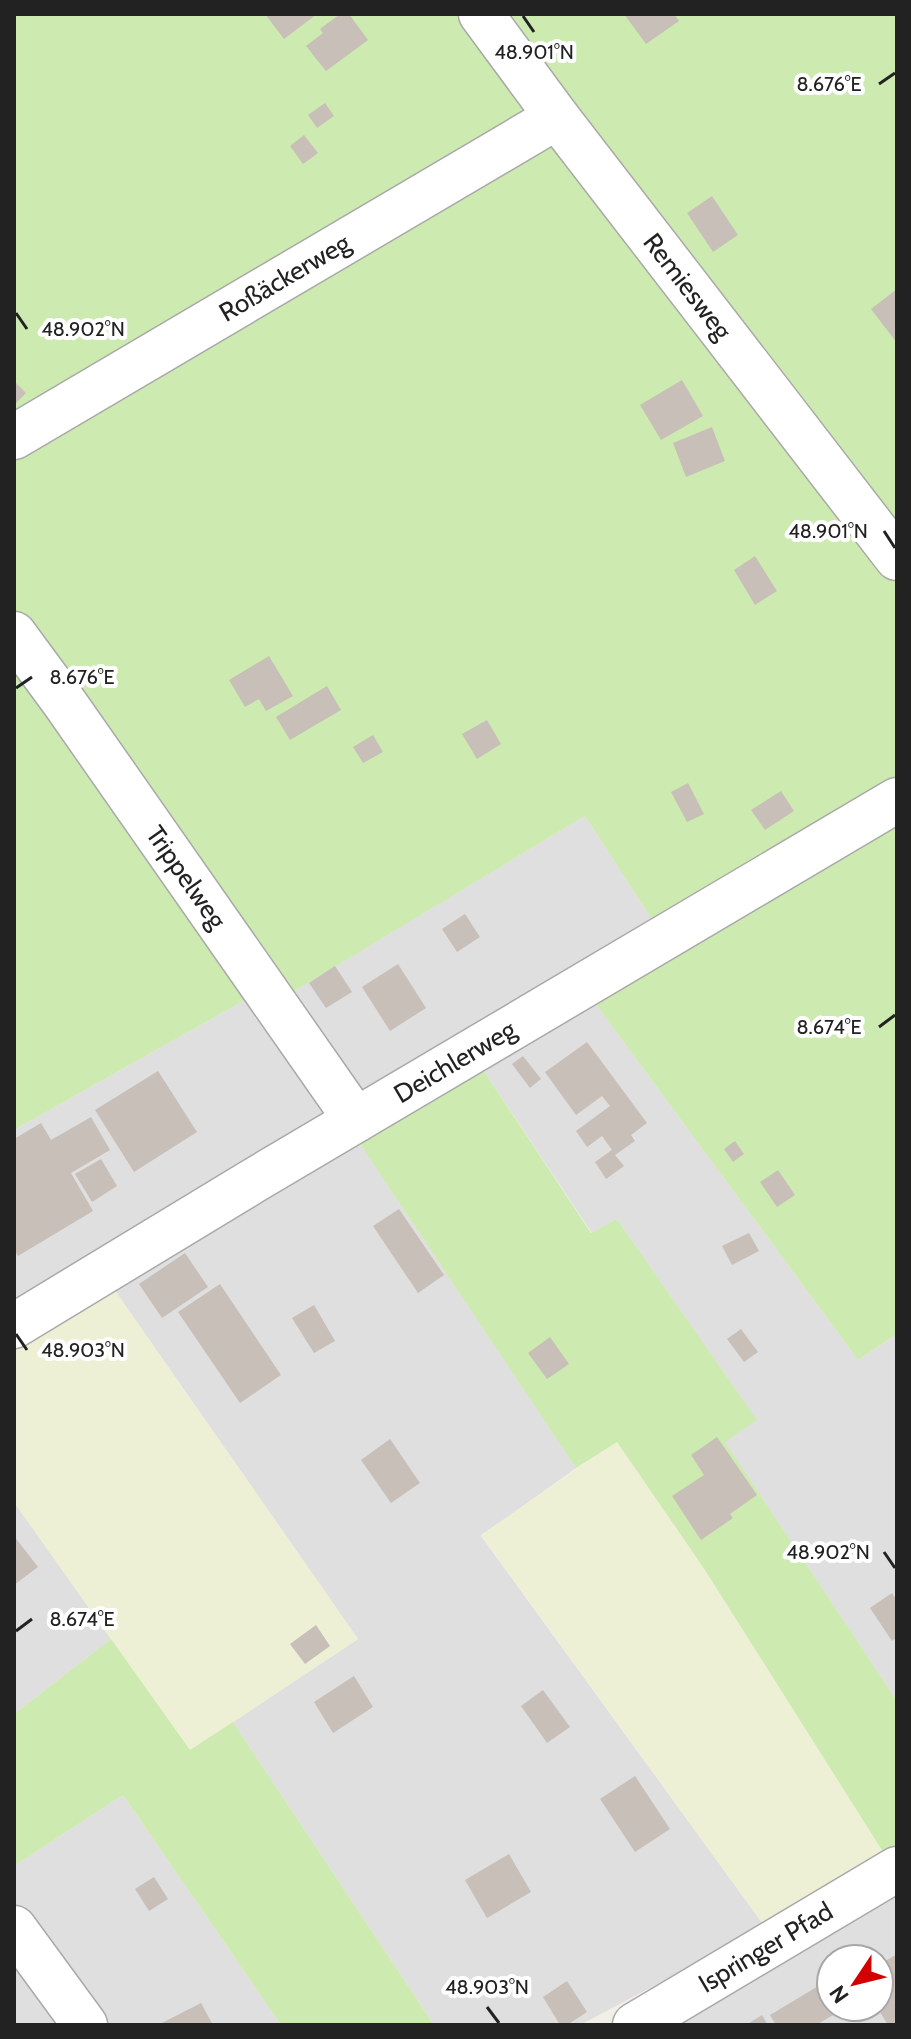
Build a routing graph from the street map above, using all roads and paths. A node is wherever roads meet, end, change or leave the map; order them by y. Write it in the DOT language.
graph roads {
  1 [pos="481,14"];
  2 [pos="557,117"];
  3 [pos="14,437"];
  4 [pos="897,558"];
  5 [pos="14,634"];
  6 [pos="897,800"];
  7 [pos="356,1120"];
  8 [pos="14,1326"];
  9 [pos="897,1869"];
  10 [pos="14,1928"];
  11 [pos="85,2025"];
  12 [pos="635,2025"];
  1 -- 2 [label="lane, Remiesweg"];
  2 -- 3 [label="lane, Roßäckerweg"];
  2 -- 4 [label="lane, Remiesweg"];
  5 -- 7 [label="lane, Trippelweg"];
  6 -- 7 [label="lane, Deichlerweg"];
  7 -- 8 [label="lane, Deichlerweg"];
  9 -- 12 [label="lane, Ispringer Pfad"];
  10 -- 11 [label="lane"];
}
